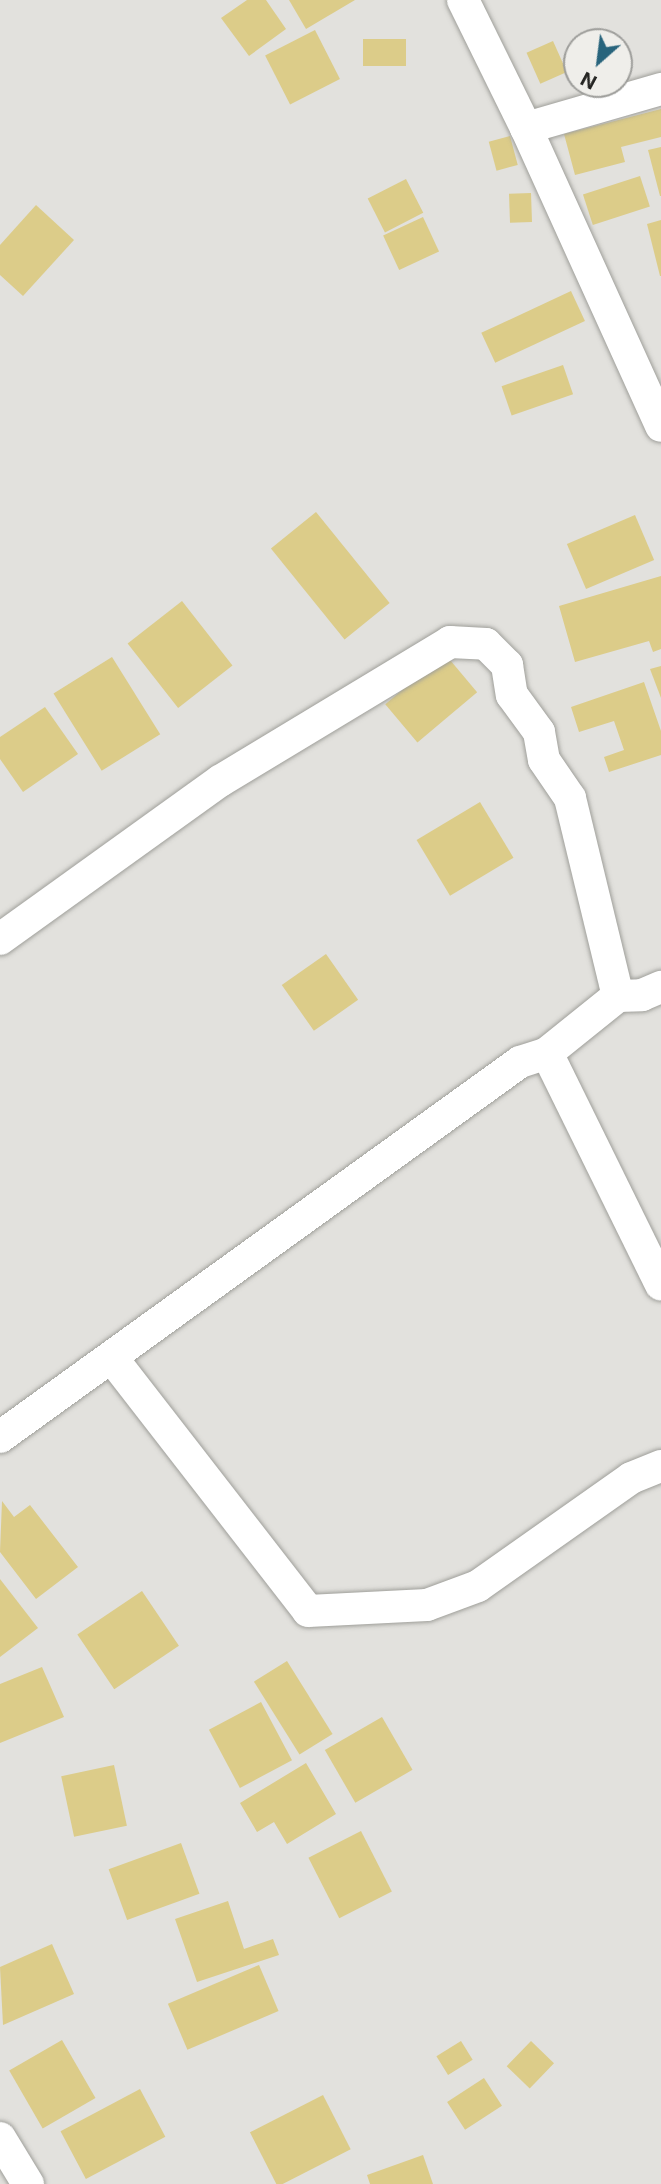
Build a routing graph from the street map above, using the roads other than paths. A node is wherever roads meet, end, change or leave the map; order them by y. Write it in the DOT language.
graph roads {
  1 [pos="463,0"];
  2 [pos="661,89"];
  3 [pos="526,128"];
  4 [pos="661,426"];
  5 [pos="0,939"];
  6 [pos="661,987"];
  7 [pos="618,996"];
  8 [pos="547,1054"];
  9 [pos="661,1285"];
  10 [pos="112,1358"];
  11 [pos="0,1437"];
  12 [pos="661,1466"];
  13 [pos="0,2138"];
  14 [pos="28,2184"];
  1 -- 3 [label="street"];
  2 -- 3 [label="street"];
  3 -- 4 [label="street"];
  5 -- 7 [label="street"];
  6 -- 7 [label="street"];
  7 -- 8 [label="street"];
  8 -- 9 [label="street"];
  8 -- 10 [label="street"];
  10 -- 11 [label="street"];
  10 -- 12 [label="street"];
  13 -- 14 [label="street"];
}
